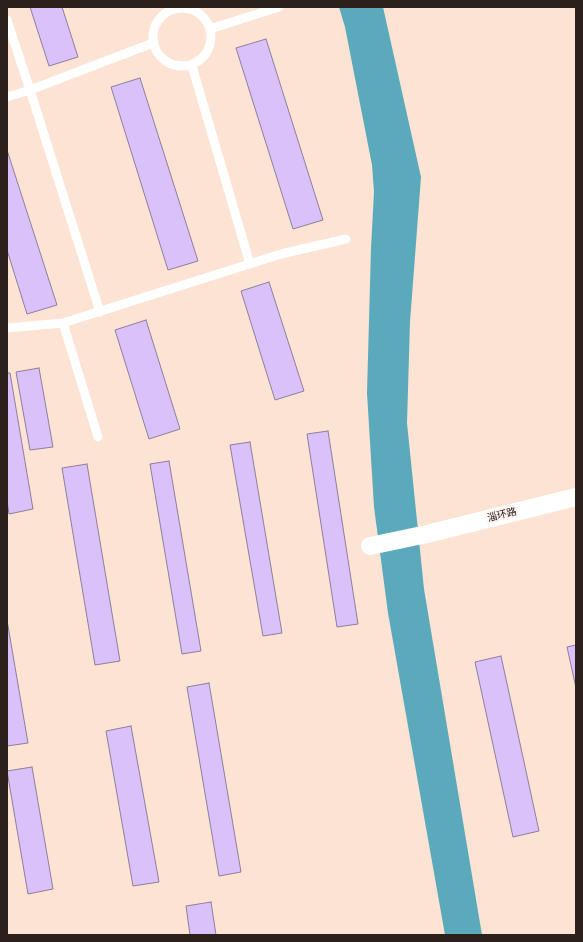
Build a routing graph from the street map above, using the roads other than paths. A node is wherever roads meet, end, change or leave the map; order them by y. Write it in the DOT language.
graph roads {
  1 [pos="279,7"];
  2 [pos="163,10"];
  3 [pos="7,20"];
  4 [pos="210,29"];
  5 [pos="153,43"];
  6 [pos="192,66"];
  7 [pos="30,90"];
  8 [pos="7,98"];
  9 [pos="346,239"];
  10 [pos="250,264"];
  11 [pos="100,312"];
  12 [pos="64,323"];
  13 [pos="7,328"];
  14 [pos="98,437"];
  15 [pos="576,497"];
  16 [pos="370,546"];
  1 -- 4 [label="lane"];
  2 -- 4 [label="lane"];
  2 -- 5 [label="lane"];
  3 -- 7 [label="lane"];
  4 -- 6 [label="lane"];
  5 -- 6 [label="lane"];
  5 -- 7 [label="lane"];
  6 -- 10 [label="lane"];
  7 -- 8 [label="lane"];
  7 -- 11 [label="lane"];
  9 -- 10 [label="lane"];
  10 -- 11 [label="lane"];
  11 -- 12 [label="lane"];
  12 -- 13 [label="lane"];
  12 -- 14 [label="lane"];
  15 -- 16 [label="street, 淄环路"];
}
